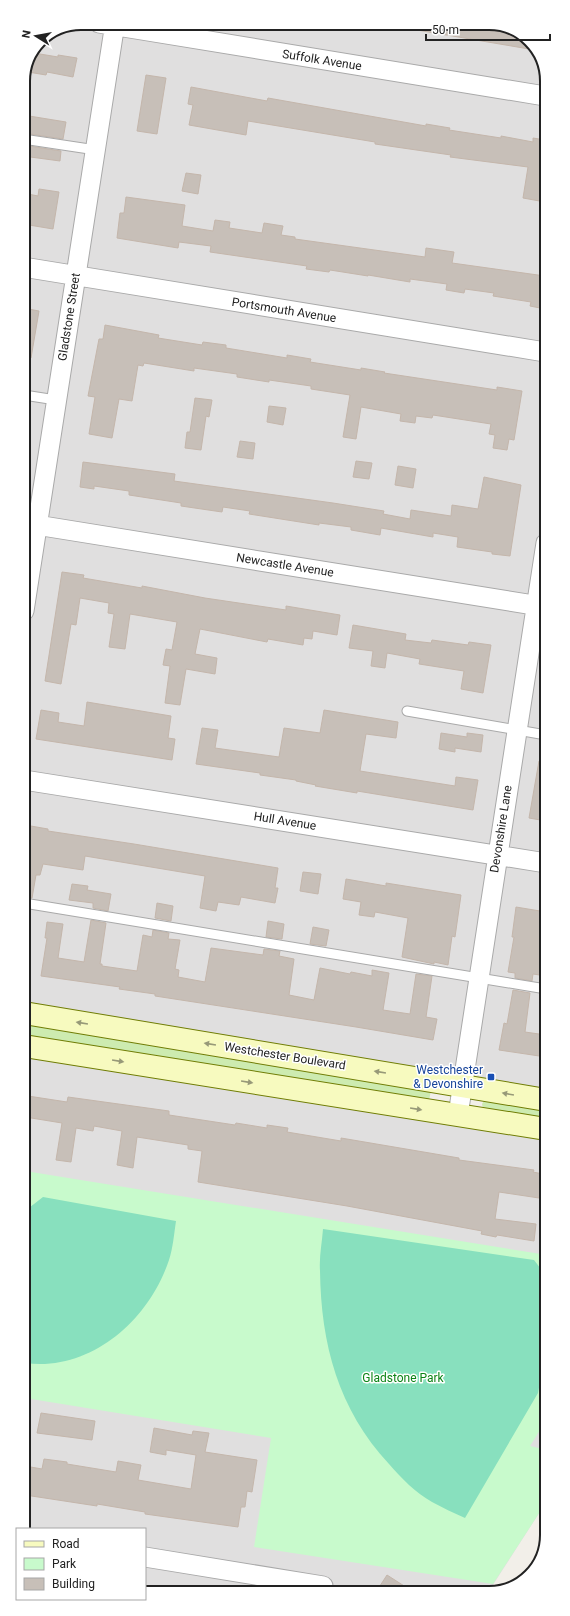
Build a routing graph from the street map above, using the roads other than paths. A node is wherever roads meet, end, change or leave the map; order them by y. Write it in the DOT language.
graph roads {
  1 [pos="109,30"];
  2 [pos="146,30"];
  3 [pos="540,95"];
  4 [pos="30,140"];
  5 [pos="96,150"];
  6 [pos="30,268"];
  7 [pos="76,276"];
  8 [pos="540,351"];
  9 [pos="30,396"];
  10 [pos="56,400"];
  11 [pos="30,524"];
  12 [pos="540,606"];
  13 [pos="407,711"];
  14 [pos="516,730"];
  15 [pos="540,734"];
  16 [pos="30,781"];
  17 [pos="497,855"];
  18 [pos="540,862"];
  19 [pos="30,904"];
  20 [pos="478,977"];
  21 [pos="540,988"];
  22 [pos="30,1014"];
  23 [pos="30,1047"];
  24 [pos="462,1086"];
  25 [pos="540,1099"];
  26 [pos="458,1116"];
  27 [pos="540,1129"];
  28 [pos="146,1557"];
  29 [pos="304,1586"];
  1 -- 5 [label="street, Gladstone Street"];
  2 -- 3 [label="street, Suffolk Avenue"];
  4 -- 5 [label="lane"];
  5 -- 7 [label="street, Gladstone Street"];
  6 -- 7 [label="street, Portsmouth Avenue"];
  7 -- 8 [label="street, Portsmouth Avenue"];
  7 -- 10 [label="street, Gladstone Street"];
  9 -- 10 [label="lane"];
  10 -- 11 [label="street, Gladstone Street"];
  11 -- 12 [label="street, Newcastle Avenue"];
  12 -- 14 [label="street, Devonshire Lane"];
  13 -- 14 [label="lane"];
  14 -- 15 [label="lane"];
  14 -- 17 [label="street, Devonshire Lane"];
  16 -- 17 [label="street, Hull Avenue"];
  17 -- 18 [label="street, Hull Avenue"];
  17 -- 20 [label="street, Devonshire Lane"];
  19 -- 20 [label="lane"];
  20 -- 21 [label="lane"];
  20 -- 24 [label="street, Devonshire Lane"];
  24 -- 22 [label="street, Westchester Boulevard, one-way"];
  23 -- 26 [label="street, one-way"];
  25 -- 24 [label="street, Westchester Boulevard, one-way"];
  24 -- 26 [label="street, Devonshire Lane"];
  26 -- 27 [label="street"];
  28 -- 29 [label="street"];
}
